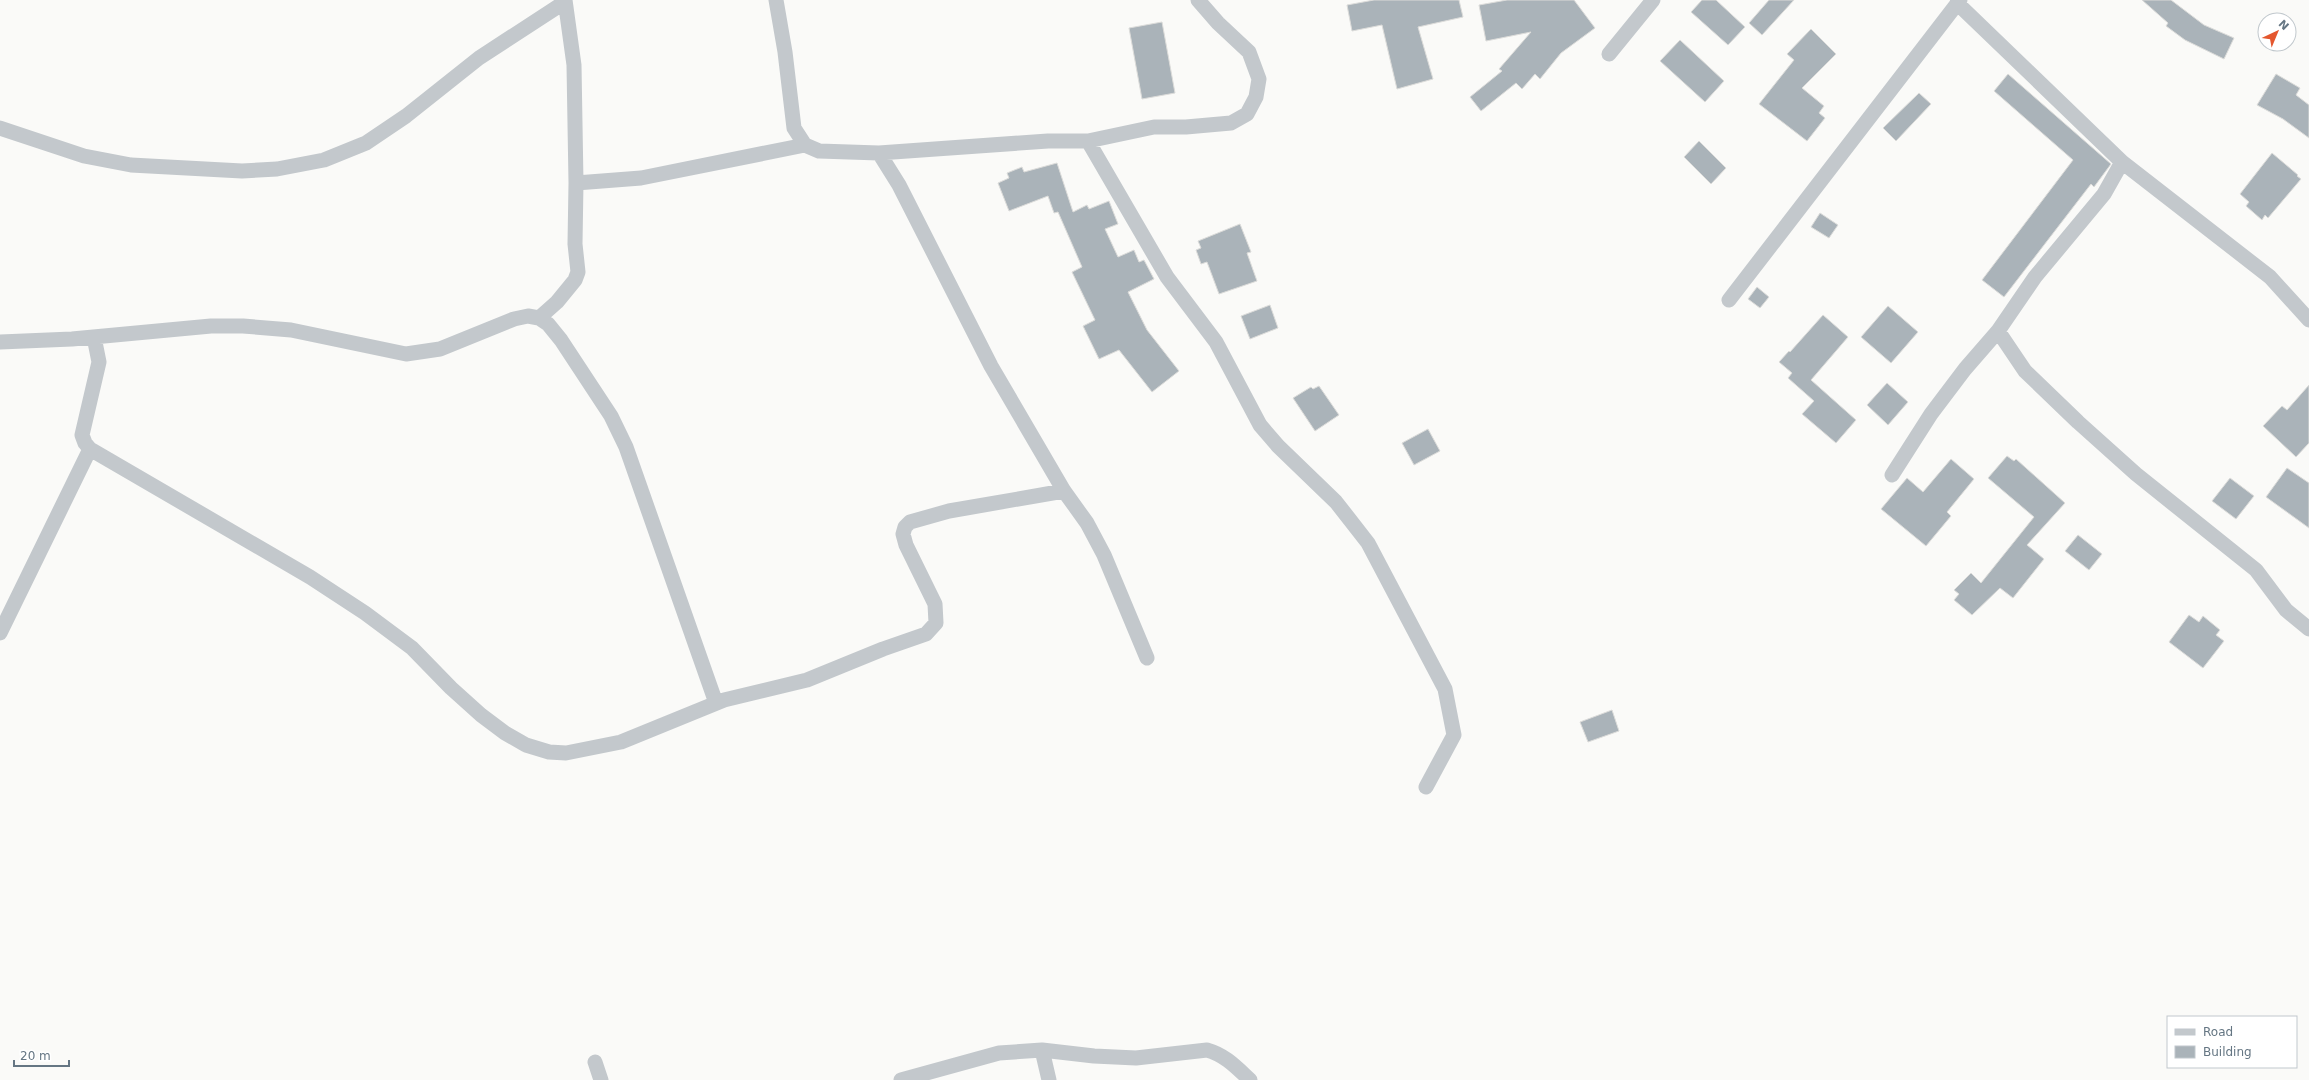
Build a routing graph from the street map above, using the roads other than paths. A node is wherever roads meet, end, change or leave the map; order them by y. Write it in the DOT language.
graph roads {
  1 [pos="776,0"];
  2 [pos="1198,0"];
  3 [pos="1653,0"];
  4 [pos="565,1"];
  5 [pos="1958,2"];
  6 [pos="1609,54"];
  7 [pos="0,128"];
  8 [pos="1088,141"];
  9 [pos="804,145"];
  10 [pos="879,153"];
  11 [pos="2122,162"];
  12 [pos="576,183"];
  13 [pos="1729,300"];
  14 [pos="539,318"];
  15 [pos="2309,320"];
  16 [pos="1998,331"];
  17 [pos="94,337"];
  18 [pos="0,342"];
  19 [pos="90,449"];
  20 [pos="1892,475"];
  21 [pos="1064,490"];
  22 [pos="2309,628"];
  23 [pos="0,633"];
  24 [pos="1147,658"];
  25 [pos="716,703"];
  26 [pos="1426,787"];
  27 [pos="1042,1050"];
  28 [pos="595,1062"];
  29 [pos="601,1080"];
  30 [pos="901,1080"];
  31 [pos="1049,1080"];
  32 [pos="1250,1080"];
  1 -- 9 [label="street"];
  2 -- 8 [label="street"];
  3 -- 6 [label="street"];
  4 -- 7 [label="street"];
  4 -- 12 [label="street"];
  5 -- 11 [label="street"];
  5 -- 13 [label="street"];
  8 -- 10 [label="street"];
  8 -- 26 [label="street"];
  9 -- 10 [label="street"];
  9 -- 12 [label="street"];
  10 -- 21 [label="street"];
  11 -- 15 [label="street"];
  11 -- 16 [label="street"];
  12 -- 14 [label="street"];
  14 -- 17 [label="street"];
  14 -- 25 [label="street"];
  16 -- 20 [label="street"];
  16 -- 22 [label="street"];
  17 -- 18 [label="street"];
  17 -- 19 [label="street"];
  19 -- 23 [label="street"];
  19 -- 25 [label="street"];
  21 -- 24 [label="street"];
  21 -- 25 [label="street"];
  27 -- 30 [label="street"];
  27 -- 31 [label="street"];
  27 -- 32 [label="street"];
  28 -- 29 [label="street"];
}
